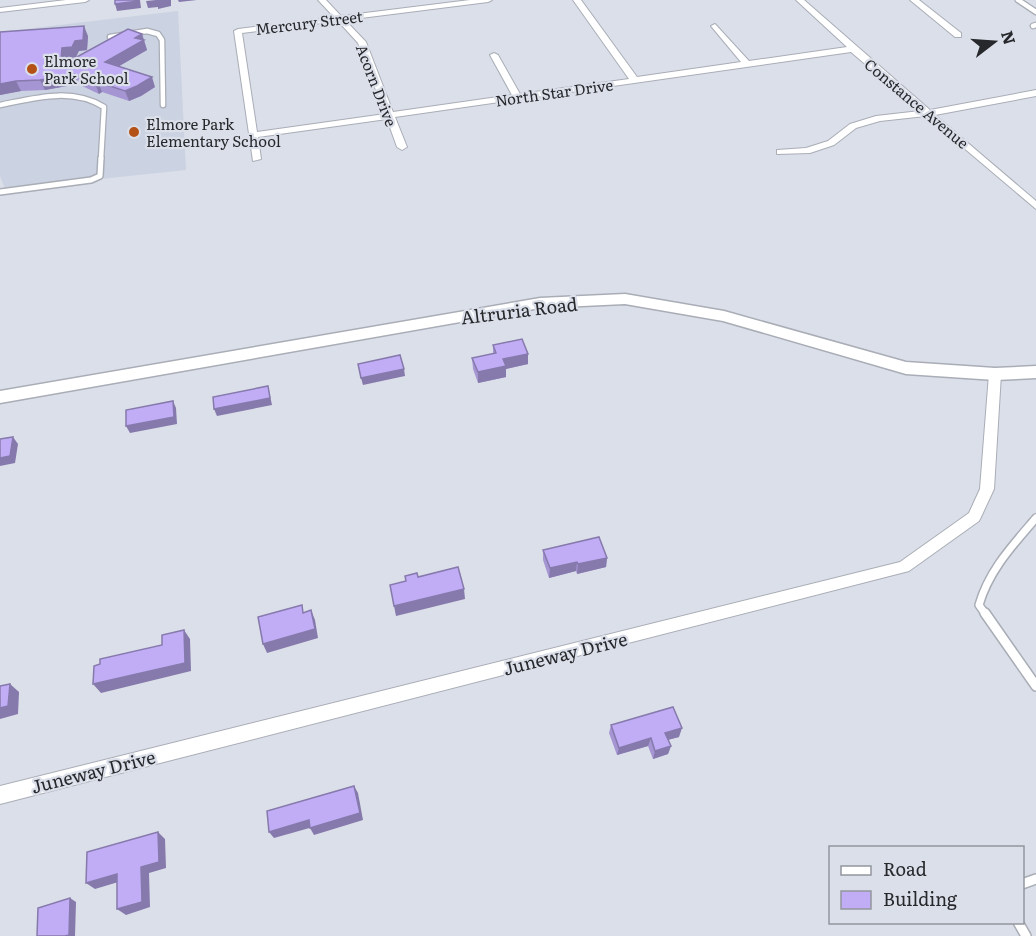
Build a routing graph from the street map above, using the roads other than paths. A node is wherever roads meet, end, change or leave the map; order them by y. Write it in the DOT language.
graph roads {
  1 [pos="85,0"];
  2 [pos="322,0"];
  3 [pos="488,0"];
  4 [pos="577,0"];
  5 [pos="800,0"];
  6 [pos="914,0"];
  7 [pos="1018,0"];
  8 [pos="1036,4"];
  9 [pos="1026,5"];
  10 [pos="0,10"];
  11 [pos="1036,12"];
  12 [pos="339,18"];
  13 [pos="715,26"];
  14 [pos="958,35"];
  15 [pos="110,37"];
  16 [pos="853,49"];
  17 [pos="494,55"];
  18 [pos="748,65"];
  19 [pos="635,81"];
  20 [pos="1036,93"];
  21 [pos="517,98"];
  22 [pos="0,105"];
  23 [pos="163,105"];
  24 [pos="930,113"];
  25 [pos="388,117"];
  26 [pos="254,135"];
  27 [pos="402,147"];
  28 [pos="780,153"];
  29 [pos="256,159"];
  30 [pos="0,192"];
  31 [pos="1036,206"];
  32 [pos="1036,372"];
  33 [pos="995,374"];
  34 [pos="0,397"];
  35 [pos="1036,518"];
  36 [pos="1036,686"];
  37 [pos="0,795"];
  1 -- 10 [label="street"];
  2 -- 12 [label="street, Acorn Drive"];
  3 -- 12 [label="street, Mercury Street"];
  4 -- 19 [label="street"];
  5 -- 16 [label="street, Constance Avenue"];
  6 -- 14 [label="street"];
  7 -- 9 [label="lane"];
  8 -- 9 [label="lane"];
  9 -- 11 [label="lane"];
  12 -- 25 [label="street, Acorn Drive"];
  12 -- 26 [label="street, Mercury Street"];
  13 -- 18 [label="street"];
  15 -- 23 [label="lane"];
  16 -- 18 [label="street, North Star Drive"];
  16 -- 24 [label="street, Constance Avenue"];
  17 -- 21 [label="street"];
  18 -- 19 [label="street, North Star Drive"];
  19 -- 21 [label="street, North Star Drive"];
  20 -- 24 [label="street"];
  21 -- 25 [label="street, North Star Drive"];
  22 -- 30 [label="lane"];
  24 -- 28 [label="street"];
  24 -- 31 [label="street, Constance Avenue"];
  25 -- 26 [label="street, North Star Drive"];
  25 -- 27 [label="street, Acorn Drive"];
  26 -- 29 [label="street"];
  32 -- 33 [label="street, Altruria Road"];
  33 -- 34 [label="street, Altruria Road"];
  33 -- 37 [label="street, Juneway Drive"];
  35 -- 36 [label="lane"];
}
